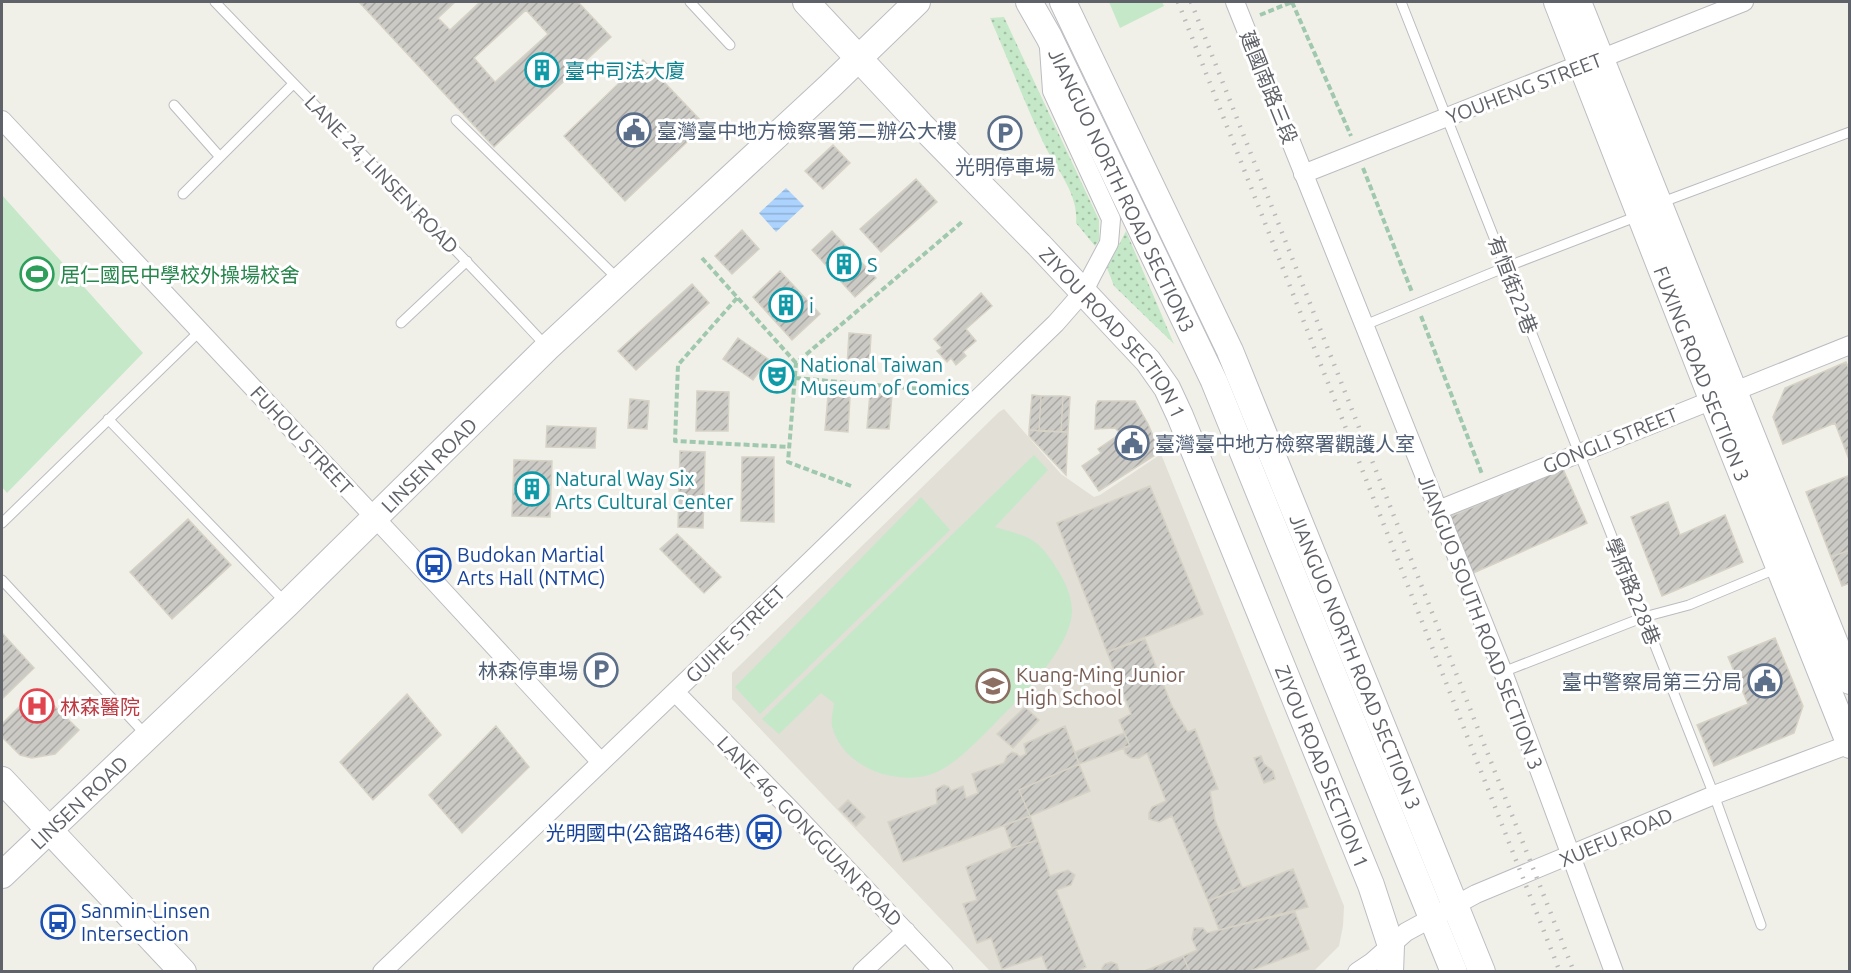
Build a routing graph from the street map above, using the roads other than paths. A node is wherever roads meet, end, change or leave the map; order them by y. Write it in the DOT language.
graph roads {
  1 [pos="215,2"];
  2 [pos="690,2"];
  3 [pos="806,2"];
  4 [pos="917,2"];
  5 [pos="1029,2"];
  6 [pos="1063,2"];
  7 [pos="1235,2"];
  8 [pos="1401,2"];
  9 [pos="1557,2"];
  10 [pos="1578,2"];
  11 [pos="1743,2"];
  12 [pos="1049,37"];
  13 [pos="730,45"];
  14 [pos="859,57"];
  15 [pos="1591,62"];
  16 [pos="293,84"];
  17 [pos="174,105"];
  18 [pos="1447,117"];
  19 [pos="2,120"];
  20 [pos="456,120"];
  21 [pos="1850,132"];
  22 [pos="220,157"];
  23 [pos="1304,174"];
  24 [pos="183,194"];
  25 [pos="1650,209"];
  26 [pos="467,261"];
  27 [pos="1506,267"];
  28 [pos="619,280"];
  29 [pos="1084,291"];
  30 [pos="401,323"];
  31 [pos="1365,325"];
  32 [pos="200,331"];
  33 [pos="1850,345"];
  34 [pos="548,348"];
  35 [pos="1723,395"];
  36 [pos="108,419"];
  37 [pos="1578,453"];
  38 [pos="1438,510"];
  39 [pos="376,519"];
  40 [pos="2,523"];
  41 [pos="1778,568"];
  42 [pos="2,580"];
  43 [pos="287,604"];
  44 [pos="1644,617"];
  45 [pos="1503,672"];
  46 [pos="1850,681"];
  47 [pos="675,692"];
  48 [pos="147,736"];
  49 [pos="1849,745"];
  50 [pos="600,761"];
  51 [pos="2,780"];
  52 [pos="1714,795"];
  53 [pos="50,831"];
  54 [pos="1570,856"];
  55 [pos="2,875"];
  56 [pos="1456,903"];
  57 [pos="1433,916"];
  58 [pos="1761,925"];
  59 [pos="906,931"];
  60 [pos="1391,946"];
  61 [pos="183,972"];
  62 [pos="382,972"];
  63 [pos="861,972"];
  64 [pos="944,972"];
  65 [pos="1357,972"];
  66 [pos="1390,972"];
  67 [pos="1454,972"];
  68 [pos="1482,972"];
  69 [pos="1614,972"];
  1 -- 16 [label="lane, LANE 24, LINSEN ROAD"];
  2 -- 13 [label="lane"];
  3 -- 14 [label="street, ZIYOU ROAD SECTION 1"];
  4 -- 14 [label="street, LINSEN ROAD"];
  5 -- 12 [label="street, JIANGUO NORTH ROAD SECTION3"];
  6 -- 56 [label="street, JIANGUO NORTH ROAD SECTION 3"];
  7 -- 23 [label="street, 建國南路三段"];
  8 -- 18 [label="lane, 有恒街22巷"];
  9 -- 15 [label="street, FUXING ROAD SECTION 3"];
  10 -- 15 [label="street, FUXING ROAD SECTION 3"];
  11 -- 15 [label="street, YOUHENG STREET"];
  12 -- 29 [label="street, GUIHE STREET"];
  12 -- 57 [label="street, JIANGUO NORTH ROAD SECTION3"];
  14 -- 28 [label="street, LINSEN ROAD"];
  14 -- 29 [label="street, ZIYOU ROAD SECTION 1"];
  15 -- 18 [label="street, YOUHENG STREET"];
  15 -- 25 [label="street, FUXING ROAD SECTION 3"];
  16 -- 22 [label="lane"];
  16 -- 26 [label="lane, LANE 24, LINSEN ROAD"];
  17 -- 22 [label="lane"];
  18 -- 23 [label="street, YOUHENG STREET"];
  18 -- 27 [label="lane, 有恒街22巷"];
  19 -- 32 [label="street, FUHOU STREET"];
  20 -- 28 [label="lane"];
  21 -- 25 [label="lane"];
  22 -- 24 [label="lane"];
  23 -- 31 [label="street, JIANGUO SOUTH ROAD SECTION 3"];
  25 -- 27 [label="lane"];
  25 -- 35 [label="street, FUXING ROAD SECTION 3"];
  26 -- 30 [label="lane"];
  26 -- 34 [label="lane, LANE 24, LINSEN ROAD"];
  27 -- 31 [label="lane"];
  27 -- 37 [label="lane, 有恒街22巷"];
  28 -- 34 [label="street, LINSEN ROAD"];
  29 -- 47 [label="street, GUIHE STREET"];
  29 -- 60 [label="street, ZIYOU ROAD SECTION 1"];
  31 -- 38 [label="street, JIANGUO SOUTH ROAD SECTION 3"];
  32 -- 36 [label="lane"];
  32 -- 39 [label="street, FUHOU STREET"];
  33 -- 35 [label="street, GONGLI STREET"];
  34 -- 39 [label="street, LINSEN ROAD"];
  35 -- 37 [label="street, GONGLI STREET"];
  35 -- 41 [label="street, FUXING ROAD SECTION 3"];
  35 -- 46 [label="street, FUXING ROAD SECTION 3"];
  36 -- 40 [label="lane"];
  36 -- 43 [label="lane"];
  37 -- 38 [label="street, GONGLI STREET"];
  37 -- 44 [label="lane, 學府路228巷"];
  38 -- 45 [label="street, JIANGUO SOUTH ROAD SECTION 3"];
  39 -- 43 [label="street, LINSEN ROAD"];
  39 -- 50 [label="street, FUHOU STREET"];
  41 -- 44 [label="lane"];
  41 -- 49 [label="street, FUXING ROAD SECTION 3"];
  42 -- 48 [label="lane"];
  43 -- 48 [label="street, LINSEN ROAD"];
  44 -- 45 [label="lane"];
  44 -- 52 [label="lane, 學府路228巷"];
  45 -- 54 [label="street, JIANGUO SOUTH ROAD SECTION 3"];
  47 -- 50 [label="street, GUIHE STREET"];
  47 -- 59 [label="street, LANE 46, GONGGUAN ROAD"];
  48 -- 53 [label="street, LINSEN ROAD"];
  49 -- 52 [label="street, XUEFU ROAD"];
  50 -- 62 [label="street, GUIHE STREET"];
  51 -- 53 [label="street"];
  52 -- 54 [label="street, XUEFU ROAD"];
  52 -- 58 [label="lane, 學府路228巷"];
  53 -- 55 [label="street, LINSEN ROAD"];
  53 -- 61 [label="street"];
  54 -- 56 [label="street, XUEFU ROAD"];
  54 -- 69 [label="street, JIANGUO SOUTH ROAD SECTION 3"];
  56 -- 57 [label="street, XUEFU ROAD"];
  56 -- 68 [label="street, JIANGUO NORTH ROAD SECTION 3"];
  57 -- 60 [label="street, XUEFU ROAD"];
  57 -- 67 [label="street"];
  59 -- 63 [label="street"];
  59 -- 64 [label="street, LANE 46, GONGGUAN ROAD"];
  60 -- 65 [label="street, XUEFU ROAD"];
  60 -- 66 [label="street, ZIYOU ROAD SECTION 1"];
}
